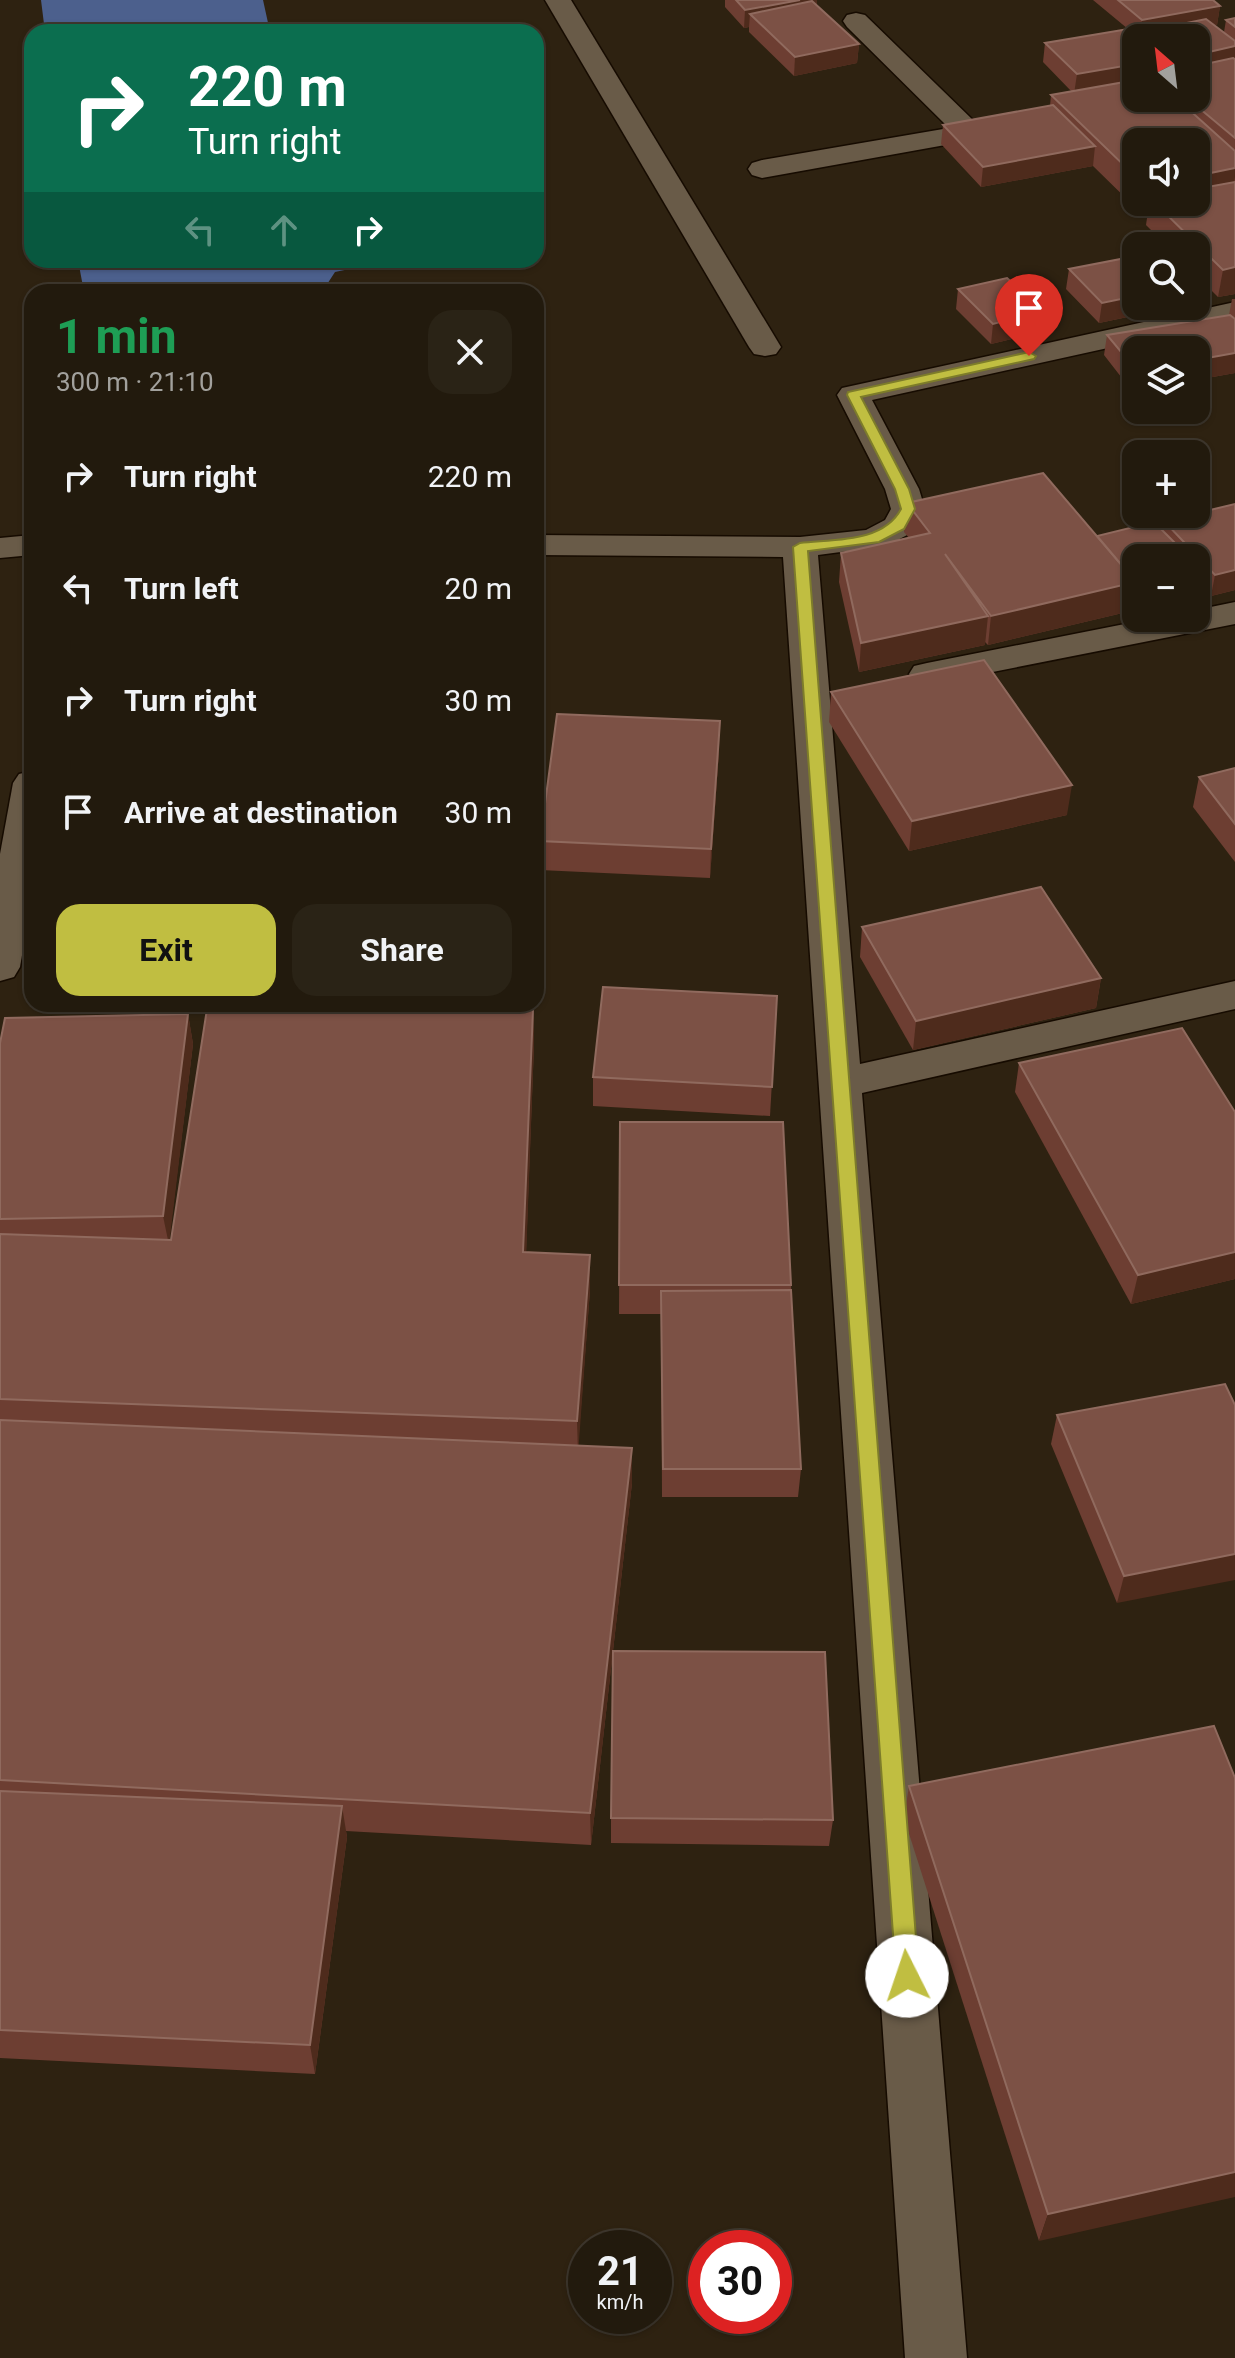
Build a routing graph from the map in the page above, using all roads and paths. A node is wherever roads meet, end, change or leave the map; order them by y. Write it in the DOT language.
graph roads {
  1 [pos="558,0"];
  2 [pos="856,21"];
  3 [pos="1028,122"];
  4 [pos="969,132"];
  5 [pos="762,169"];
  6 [pos="1235,311"];
  7 [pos="765,347"];
  8 [pos="544,545"];
  9 [pos="24,546"];
  10 [pos="800,547"];
  11 [pos="0,548"];
  12 [pos="1235,613"];
  13 [pos="890,681"];
  14 [pos="24,829"];
  15 [pos="0,967"];
  16 [pos="1235,995"];
  17 [pos="841,1083"];
  18 [pos="936,2358"];
  1 -- 7 [label="street"];
  2 -- 4 [label="street"];
  3 -- 4 [label="street"];
  4 -- 5 [label="street"];
  6 -- 10 [label="street"];
  8 -- 10 [label="street"];
  9 -- 11 [label="street"];
  10 -- 17 [label="street"];
  12 -- 13 [label="street"];
  14 -- 15 [label="street"];
  16 -- 17 [label="street"];
  17 -- 18 [label="street"];
}
